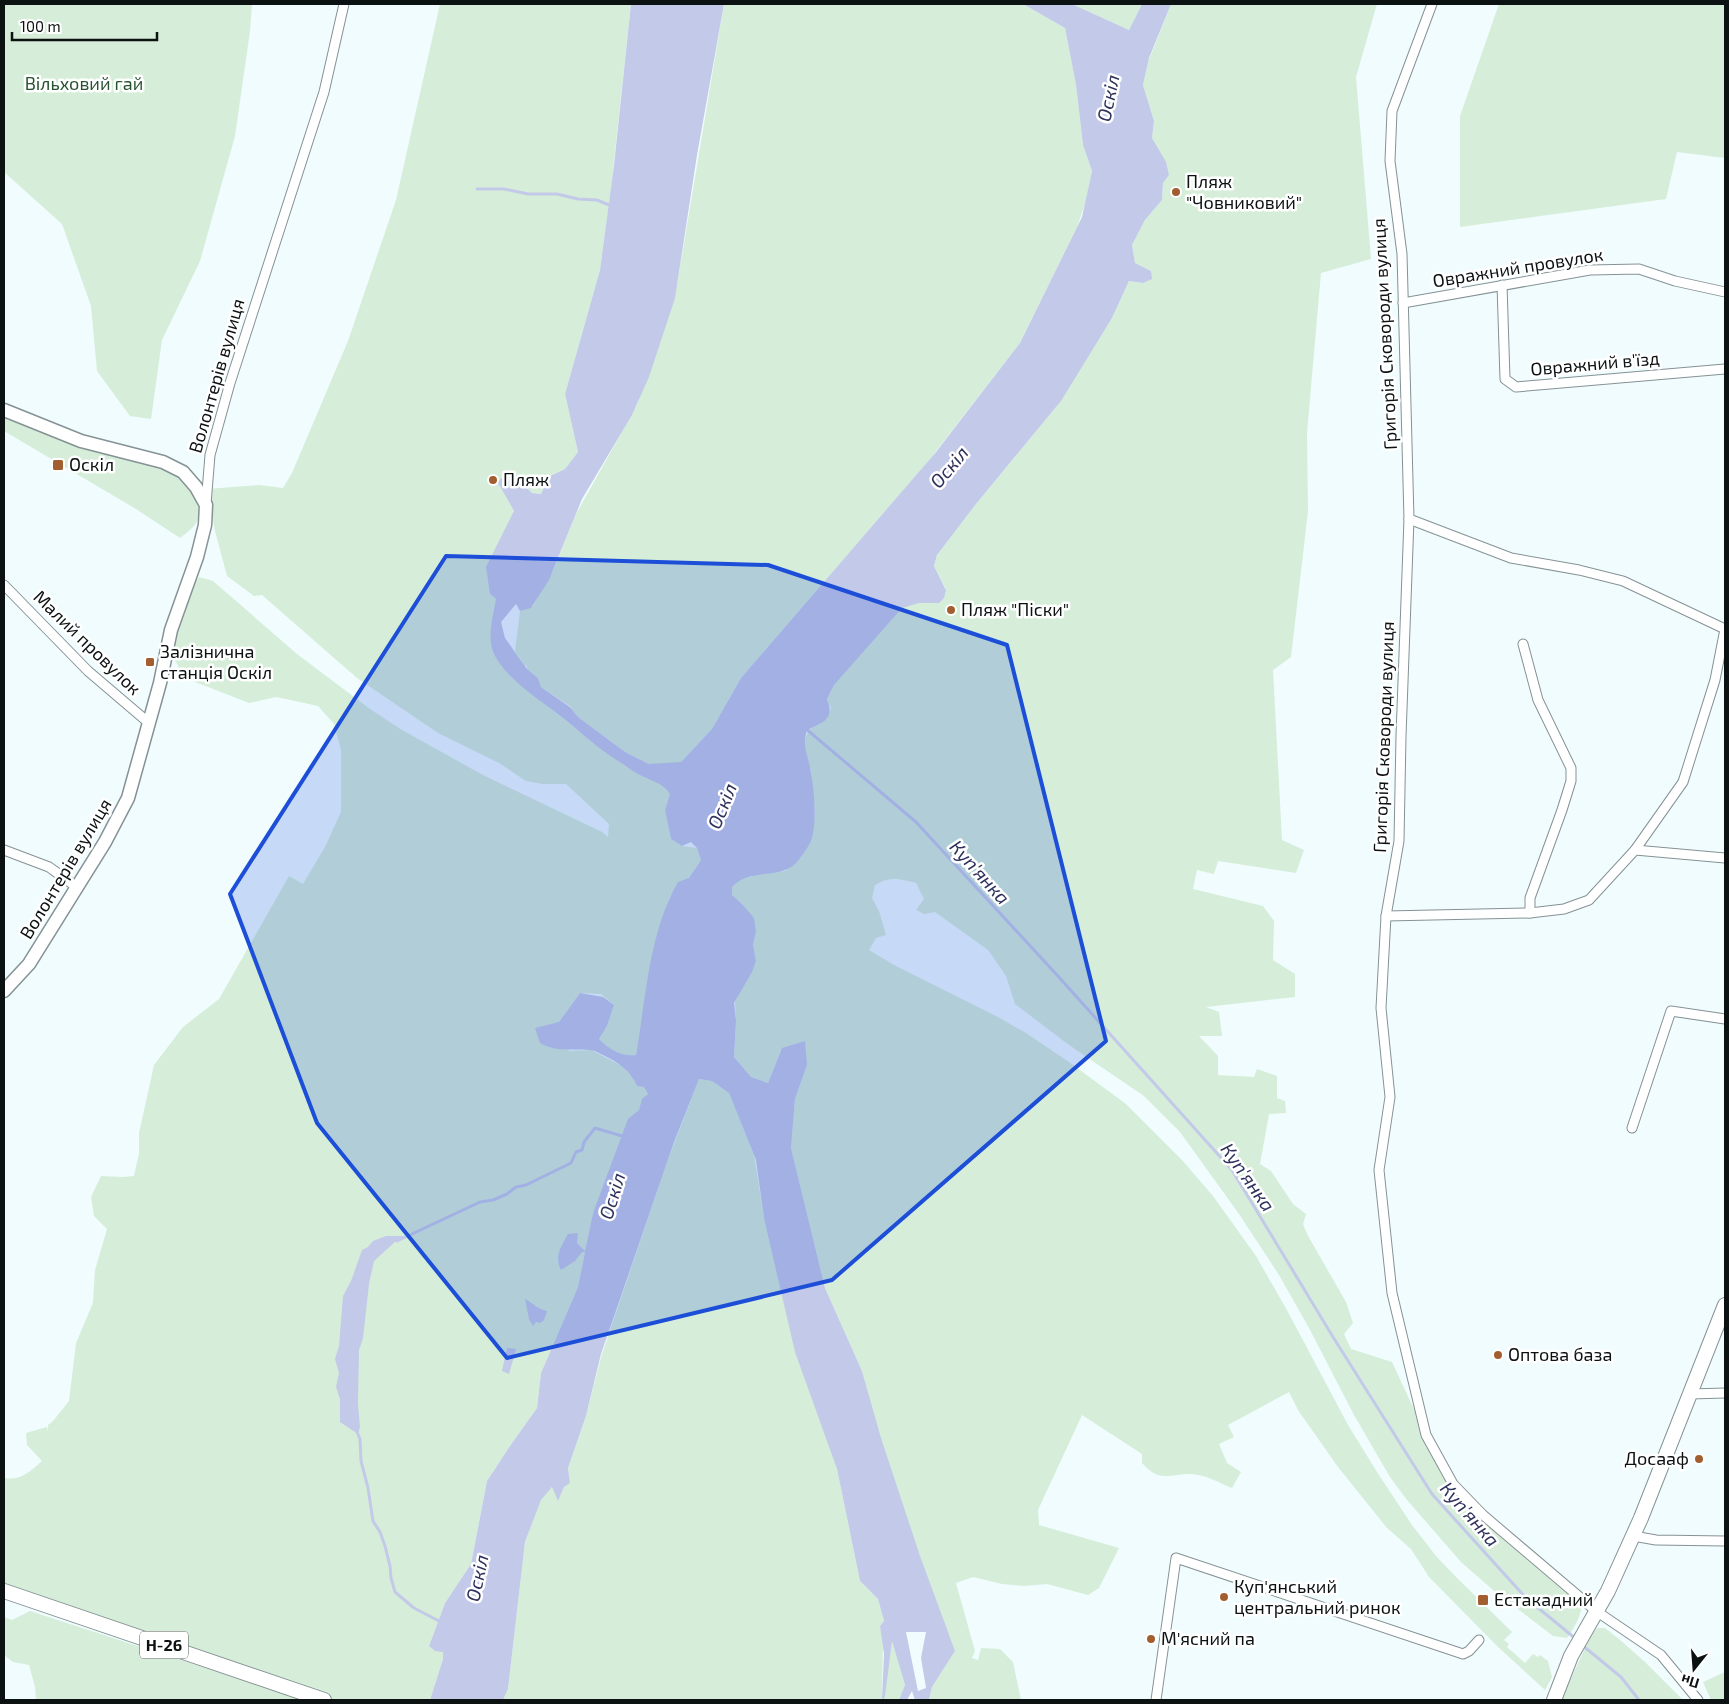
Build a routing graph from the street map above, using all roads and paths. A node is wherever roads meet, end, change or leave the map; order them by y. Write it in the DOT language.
graph roads {
  1 [pos="344,4"];
  2 [pos="1432,4"];
  3 [pos="1502,285"];
  4 [pos="1725,292"];
  5 [pos="1403,304"];
  6 [pos="1725,370"];
  7 [pos="4,410"];
  8 [pos="206,505"];
  9 [pos="1408,519"];
  10 [pos="4,585"];
  11 [pos="1725,629"];
  12 [pos="1522,644"];
  13 [pos="149,723"];
  14 [pos="4,850"];
  15 [pos="1635,850"];
  16 [pos="1725,858"];
  17 [pos="78,888"];
  18 [pos="1530,912"];
  19 [pos="1386,916"];
  20 [pos="4,991"];
  21 [pos="1725,1019"];
  22 [pos="1632,1128"];
  23 [pos="1725,1304"];
  24 [pos="1725,1393"];
  25 [pos="1690,1394"];
  26 [pos="1633,1536"];
  27 [pos="1725,1541"];
  28 [pos="4,1591"];
  29 [pos="1596,1611"];
  30 [pos="1479,1640"];
  31 [pos="324,1700"];
  32 [pos="1156,1700"];
  33 [pos="1554,1700"];
  34 [pos="1698,1700"];
  1 -- 8 [label="street, Волонтерів вулиця"];
  2 -- 5 [label="street, Григорія Сковороди вулиця"];
  3 -- 4 [label="street, Овражний провулок"];
  3 -- 5 [label="street, Овражний провулок"];
  3 -- 6 [label="street, Овражний в'їзд"];
  5 -- 9 [label="street, Григорія Сковороди вулиця"];
  7 -- 8 [label="street"];
  8 -- 13 [label="street, Волонтерів вулиця"];
  9 -- 11 [label="street"];
  9 -- 19 [label="street, Григорія Сковороди вулиця"];
  10 -- 13 [label="street, Малий провулок"];
  11 -- 15 [label="street"];
  12 -- 18 [label="street"];
  13 -- 17 [label="street, Волонтерів вулиця"];
  14 -- 17 [label="street"];
  15 -- 16 [label="street"];
  15 -- 18 [label="street"];
  17 -- 20 [label="street, Волонтерів вулиця"];
  18 -- 19 [label="street"];
  19 -- 29 [label="street, Григорія Сковороди вулиця"];
  21 -- 22 [label="street"];
  23 -- 25 [label="main road"];
  24 -- 25 [label="street"];
  25 -- 26 [label="main road"];
  26 -- 27 [label="street"];
  26 -- 29 [label="main road"];
  28 -- 31 [label="main road, Н-26"];
  29 -- 33 [label="main road"];
  29 -- 34 [label="street, Григорія Сковороди вулиця"];
  30 -- 32 [label="street"];
}
